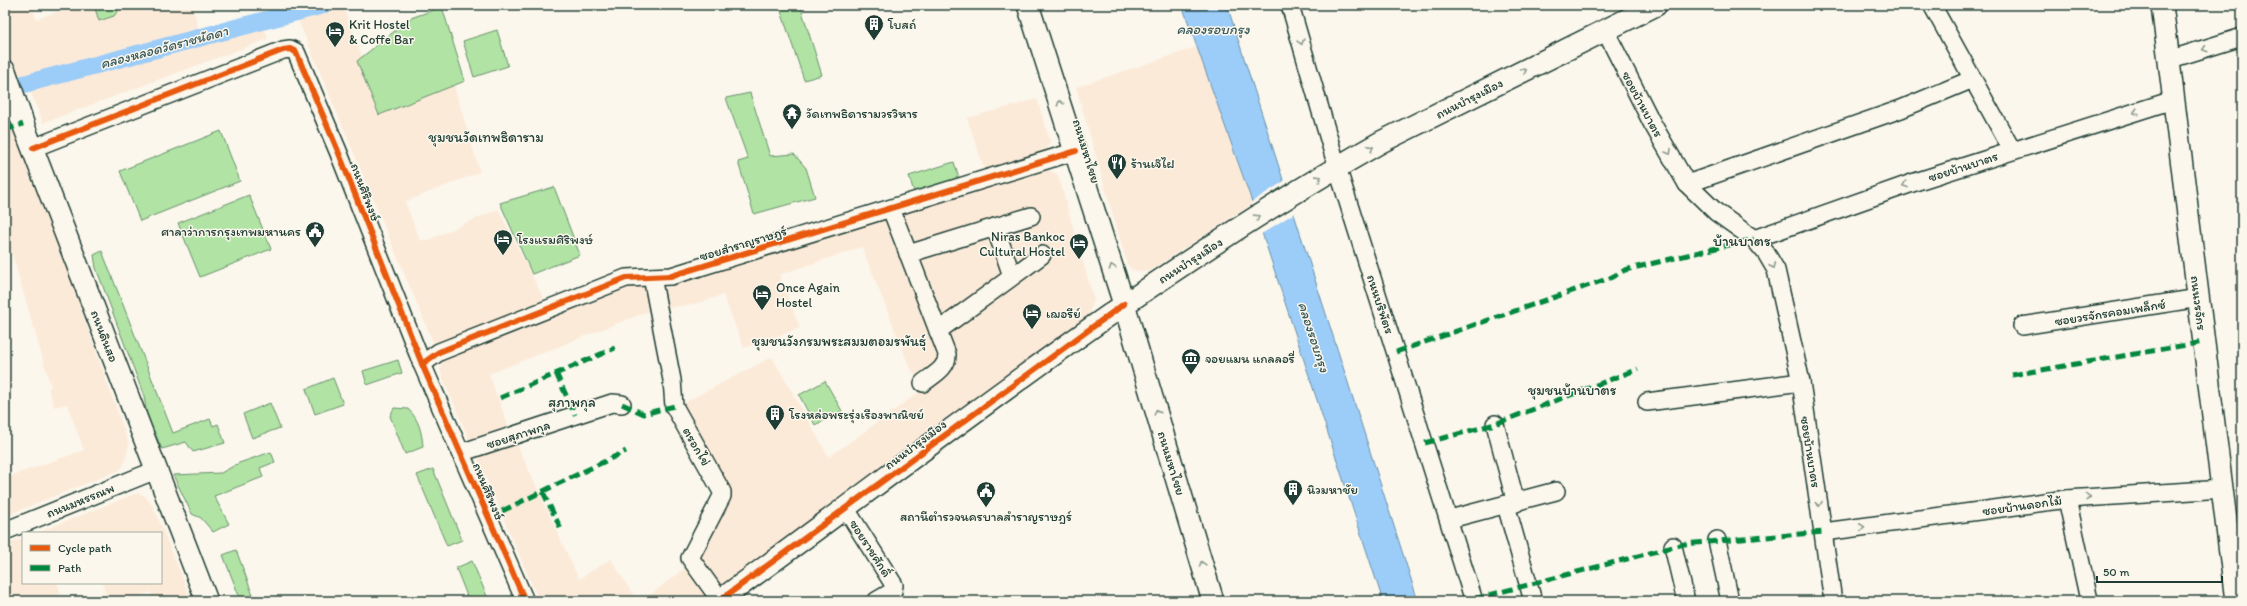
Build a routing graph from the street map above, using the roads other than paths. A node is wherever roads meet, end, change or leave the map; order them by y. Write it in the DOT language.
graph roads {
  1 [pos="1028,5"];
  2 [pos="1290,5"];
  3 [pos="1656,5"];
  4 [pos="1932,5"];
  5 [pos="2162,5"];
  6 [pos="1605,30"];
  7 [pos="2242,37"];
  8 [pos="2168,60"];
  9 [pos="1973,80"];
  10 [pos="9,83"];
  11 [pos="2173,100"];
  12 [pos="33,148"];
  13 [pos="2012,150"];
  14 [pos="1076,151"];
  15 [pos="1337,167"];
  16 [pos="1687,184"];
  17 [pos="891,208"];
  18 [pos="1031,216"];
  19 [pos="995,227"];
  20 [pos="1754,239"];
  21 [pos="908,254"];
  22 [pos="1042,255"];
  23 [pos="1012,276"];
  24 [pos="652,277"];
  25 [pos="2199,298"];
  26 [pos="1124,304"];
  27 [pos="2022,326"];
  28 [pos="938,331"];
  29 [pos="422,364"];
  30 [pos="1801,382"];
  31 [pos="923,383"];
  32 [pos="1647,402"];
  33 [pos="622,404"];
  34 [pos="1495,424"];
  35 [pos="460,453"];
  36 [pos="156,470"];
  37 [pos="2222,488"];
  38 [pos="1556,491"];
  39 [pos="2067,499"];
  40 [pos="1511,504"];
  41 [pos="846,509"];
  42 [pos="1450,519"];
  43 [pos="5,531"];
  44 [pos="1824,532"];
  45 [pos="1717,540"];
  46 [pos="1673,546"];
  47 [pos="2237,590"];
  48 [pos="725,599"];
  49 [pos="2088,600"];
  50 [pos="207,601"];
  51 [pos="525,601"];
  52 [pos="876,601"];
  53 [pos="1213,601"];
  54 [pos="1474,601"];
  55 [pos="1533,601"];
  56 [pos="1686,601"];
  57 [pos="1730,601"];
  58 [pos="1834,601"];
  14 -- 1 [label="main road, ถนนมหาไชย, one-way"];
  2 -- 15 [label="street, ถนนบริพัตร, one-way"];
  3 -- 6 [label="main road, ถนนบำรุงเมือง"];
  4 -- 9 [label="street"];
  5 -- 8 [label="main road, ถนนวรจักร"];
  15 -- 6 [label="main road, ถนนบำรุงเมือง, one-way"];
  6 -- 16 [label="street, ซอยบ้านบาตร, one-way"];
  7 -- 8 [label="street, one-way"];
  8 -- 11 [label="main road, ถนนวรจักร"];
  9 -- 13 [label="street"];
  9 -- 16 [label="street"];
  10 -- 12 [label="main road, ถนนดินสอ"];
  11 -- 13 [label="street, ซอยบ้านบาตร, one-way"];
  11 -- 25 [label="main road, ถนนวรจักร"];
  12 -- 29 [label="street, ถนนศิริพงษ์"];
  12 -- 36 [label="main road, ถนนดินสอ"];
  13 -- 20 [label="street, ซอยบ้านบาตร, one-way"];
  14 -- 17 [label="street, ซอยสำราญราษฎร์"];
  26 -- 14 [label="main road, ถนนมหาไชย, one-way"];
  26 -- 15 [label="main road, ถนนบำรุงเมือง, one-way"];
  15 -- 42 [label="street, ถนนบริพัตร"];
  16 -- 20 [label="street, ซอยบ้านบาตร"];
  17 -- 21 [label="street"];
  17 -- 24 [label="street, ซอยสำราญราษฎร์"];
  18 -- 19 [label="street"];
  19 -- 21 [label="street"];
  19 -- 23 [label="street"];
  20 -- 30 [label="street, ซอยบ้านบาตร, one-way"];
  21 -- 28 [label="street"];
  22 -- 23 [label="street"];
  23 -- 28 [label="street"];
  24 -- 29 [label="street, ซอยสำราญราษฎร์"];
  24 -- 48 [label="street, ตรอกไข่"];
  25 -- 27 [label="street, ซอยวรจักรคอมเพล็กซ์"];
  25 -- 37 [label="main road, ถนนวรจักร"];
  26 -- 41 [label="main road, ถนนบำรุงเมือง"];
  53 -- 26 [label="main road, ถนนมหาไชย, one-way"];
  28 -- 31 [label="street"];
  29 -- 35 [label="street, ถนนศิริพงษ์"];
  30 -- 32 [label="street"];
  30 -- 44 [label="street, ซอยบ้านบาตร, one-way"];
  33 -- 35 [label="street, ซอยสุภาพกุล"];
  34 -- 40 [label="street"];
  35 -- 51 [label="street, ถนนศิริพงษ์"];
  36 -- 43 [label="street, ถนนมหรรณพ"];
  36 -- 50 [label="main road, ถนนดินสอ"];
  39 -- 37 [label="street, ซอยบ้านดอกไม้, one-way"];
  37 -- 47 [label="main road, ถนนวรจักร"];
  38 -- 40 [label="street"];
  44 -- 39 [label="street, ซอยบ้านดอกไม้, one-way"];
  39 -- 49 [label="street"];
  40 -- 42 [label="street"];
  40 -- 55 [label="street"];
  41 -- 48 [label="main road, ถนนบำรุงเมือง"];
  41 -- 52 [label="street, ซอยราชศักดิ์"];
  42 -- 54 [label="street, ถนนบริพัตร"];
  44 -- 58 [label="street, ซอยบ้านบาตร"];
  45 -- 57 [label="street"];
  46 -- 56 [label="street"];
}
